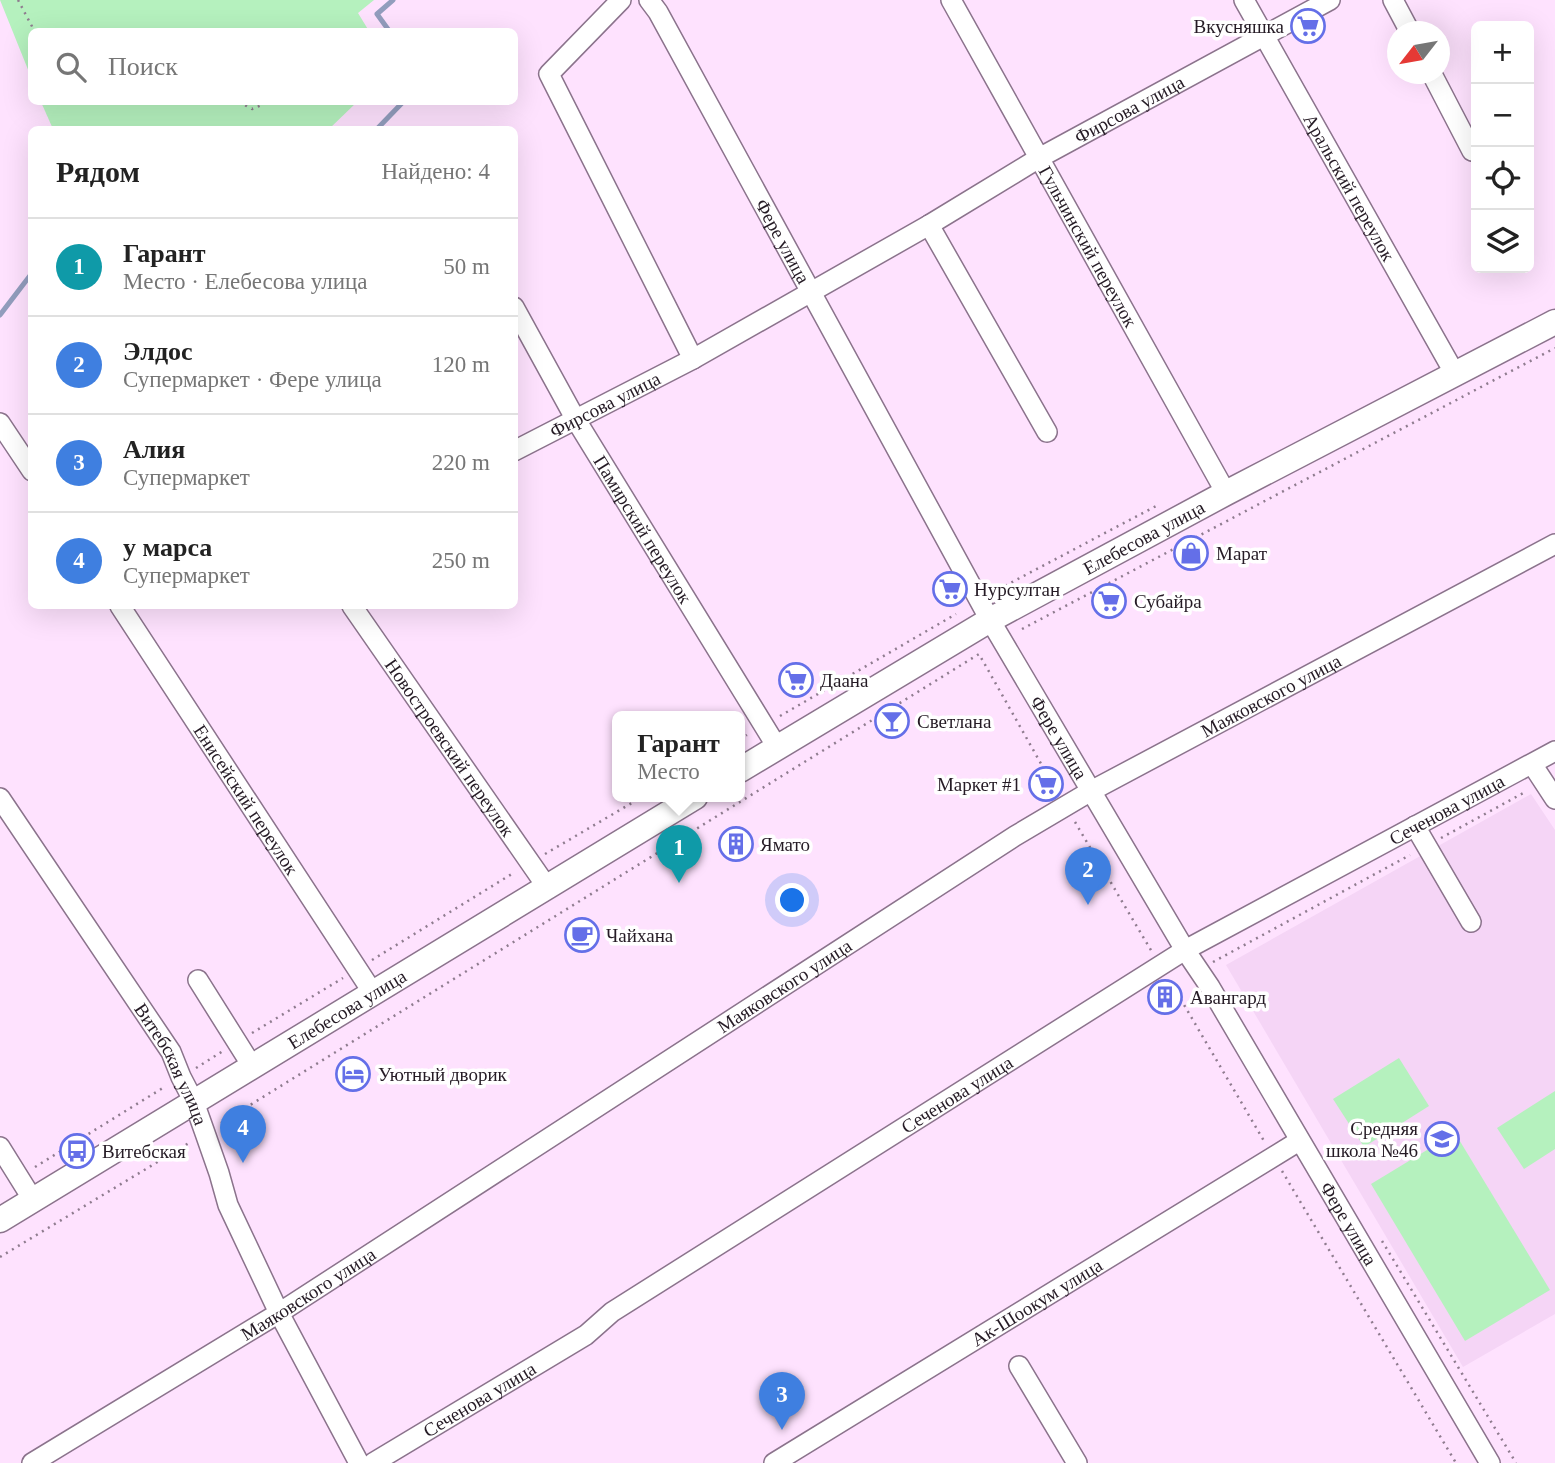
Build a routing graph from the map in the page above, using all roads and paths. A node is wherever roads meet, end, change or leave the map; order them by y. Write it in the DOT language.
graph roads {
  1 [pos="18,0"];
  2 [pos="621,0"];
  3 [pos="649,0"];
  4 [pos="951,0"];
  5 [pos="1244,0"];
  6 [pos="1331,0"];
  7 [pos="1393,0"];
  8 [pos="1404,21"];
  9 [pos="33,28"];
  10 [pos="1266,36"];
  11 [pos="1437,84"];
  12 [pos="1471,149"];
  13 [pos="1039,158"];
  14 [pos="929,225"];
  15 [pos="813,293"];
  16 [pos="518,314"];
  17 [pos="1555,322"];
  18 [pos="1555,348"];
  19 [pos="693,359"];
  20 [pos="1455,374"];
  21 [pos="576,420"];
  22 [pos="0,423"];
  23 [pos="1047,432"];
  24 [pos="518,449"];
  25 [pos="28,465"];
  26 [pos="1226,493"];
  27 [pos="1555,544"];
  28 [pos="122,609"];
  29 [pos="354,609"];
  30 [pos="956,614"];
  31 [pos="990,620"];
  32 [pos="1022,629"];
  33 [pos="764,726"];
  34 [pos="745,737"];
  35 [pos="777,747"];
  36 [pos="1555,751"];
  37 [pos="1532,764"];
  38 [pos="745,766"];
  39 [pos="1544,782"];
  40 [pos="1091,791"];
  41 [pos="0,798"];
  42 [pos="745,798"];
  43 [pos="1555,799"];
  44 [pos="633,802"];
  45 [pos="687,802"];
  46 [pos="739,802"];
  47 [pos="1066,807"];
  48 [pos="1415,826"];
  49 [pos="1427,846"];
  50 [pos="531,862"];
  51 [pos="547,887"];
  52 [pos="1471,922"];
  53 [pos="1185,950"];
  54 [pos="1213,962"];
  55 [pos="1161,966"];
  56 [pos="358,969"];
  57 [pos="198,980"];
  58 [pos="373,993"];
  59 [pos="237,1042"];
  60 [pos="252,1066"];
  61 [pos="181,1077"];
  62 [pos="194,1102"];
  63 [pos="205,1133"];
  64 [pos="1299,1141"];
  65 [pos="0,1147"];
  66 [pos="1273,1157"];
  67 [pos="19,1177"];
  68 [pos="33,1200"];
  69 [pos="0,1220"];
  70 [pos="0,1257"];
  71 [pos="279,1313"];
  72 [pos="1019,1366"];
  73 [pos="32,1463"];
  74 [pos="359,1463"];
  75 [pos="373,1463"];
  76 [pos="774,1463"];
  77 [pos="1077,1463"];
  78 [pos="1456,1463"];
  79 [pos="1490,1463"];
  1 -- 9 [label="path"];
  2 -- 19 [label="street"];
  3 -- 15 [label="street, Фере улица"];
  4 -- 13 [label="street, Гульчинский переулок"];
  5 -- 10 [label="street, Аральский переулок"];
  6 -- 10 [label="street, Фирсова улица"];
  7 -- 8 [label="street"];
  10 -- 13 [label="street, Фирсова улица"];
  10 -- 20 [label="street, Аральский переулок"];
  11 -- 12 [label="street"];
  13 -- 14 [label="street, Фирсова улица"];
  13 -- 26 [label="street, Гульчинский переулок"];
  14 -- 15 [label="street, Фирсова улица"];
  14 -- 23 [label="street"];
  15 -- 19 [label="street, Фирсова улица"];
  15 -- 31 [label="street, Фере улица"];
  16 -- 21 [label="street, Памирский переулок"];
  17 -- 20 [label="main road, Елебесова улица"];
  18 -- 32 [label="path"];
  19 -- 21 [label="street, Фирсова улица"];
  20 -- 26 [label="main road, Елебесова улица"];
  21 -- 24 [label="street, Фирсова улица"];
  21 -- 33 [label="street, Памирский переулок"];
  22 -- 25 [label="street"];
  26 -- 31 [label="main road, Елебесова улица"];
  27 -- 40 [label="street, Маяковского улица"];
  28 -- 56 [label="street, Енисейский переулок"];
  29 -- 50 [label="street, Новостроевский переулок"];
  30 -- 33 [label="path"];
  31 -- 35 [label="main road, Елебесова улица"];
  31 -- 40 [label="street, Фере улица"];
  33 -- 34 [label="path"];
  33 -- 35 [label="street, Памирский переулок"];
  35 -- 38 [label="main road, Елебесова улица"];
  36 -- 37 [label="street, Сеченова улица"];
  37 -- 39 [label="street"];
  37 -- 48 [label="street, Сеченова улица"];
  39 -- 43 [label="street"];
  39 -- 49 [label="path"];
  40 -- 47 [label="street, Маяковского улица"];
  40 -- 53 [label="street, Фере улица"];
  41 -- 61 [label="street, Витебская улица"];
  42 -- 47 [label="path"];
  44 -- 50 [label="path"];
  45 -- 51 [label="main road, Елебесова улица"];
  46 -- 63 [label="path"];
  47 -- 55 [label="path"];
  47 -- 71 [label="street, Маяковского улица"];
  48 -- 49 [label="street"];
  48 -- 53 [label="street, Сеченова улица"];
  49 -- 52 [label="street"];
  49 -- 54 [label="path"];
  50 -- 51 [label="street, Новостроевский переулок"];
  50 -- 56 [label="path"];
  51 -- 58 [label="main road, Елебесова улица"];
  53 -- 55 [label="street, Сеченова улица"];
  53 -- 64 [label="street, Фере улица"];
  55 -- 66 [label="path"];
  55 -- 75 [label="street, Сеченова улица"];
  56 -- 58 [label="street, Енисейский переулок"];
  56 -- 59 [label="path"];
  57 -- 59 [label="street"];
  58 -- 60 [label="main road, Елебесова улица"];
  59 -- 60 [label="street"];
  59 -- 61 [label="path"];
  60 -- 62 [label="main road, Елебесова улица"];
  61 -- 62 [label="street, Витебская улица"];
  61 -- 67 [label="path"];
  62 -- 63 [label="street, Витебская улица"];
  62 -- 68 [label="main road, Елебесова улица"];
  63 -- 70 [label="path"];
  63 -- 71 [label="street, Витебская улица"];
  64 -- 66 [label="street, Ак-Шоокум улица"];
  64 -- 79 [label="street, Фере улица"];
  65 -- 67 [label="street"];
  66 -- 76 [label="street, Ак-Шоокум улица"];
  66 -- 78 [label="path"];
  67 -- 68 [label="street"];
  68 -- 69 [label="main road, Елебесова улица"];
  71 -- 73 [label="street, Маяковского улица"];
  71 -- 74 [label="street, Витебская улица"];
  72 -- 77 [label="street"];
}
